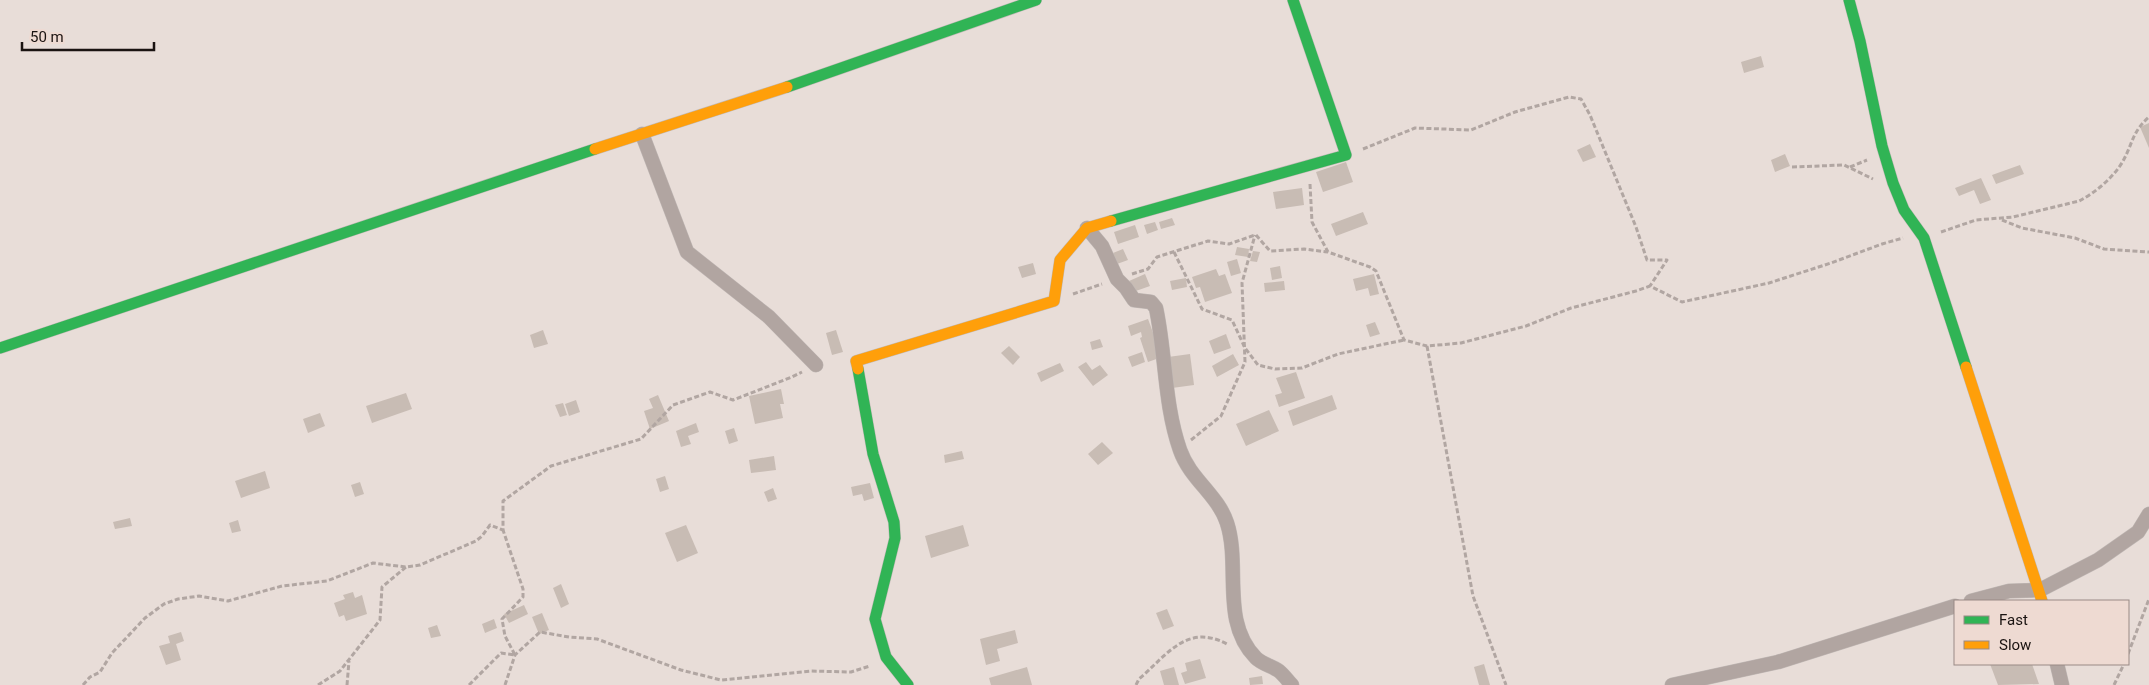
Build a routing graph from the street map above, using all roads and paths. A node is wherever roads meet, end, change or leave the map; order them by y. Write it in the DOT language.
graph roads {
  1 [pos="1036,0"];
  2 [pos="1293,0"];
  3 [pos="1848,0"];
  4 [pos="2149,117"];
  5 [pos="642,134"];
  6 [pos="1346,155"];
  7 [pos="1308,166"];
  8 [pos="1792,167"];
  9 [pos="1896,189"];
  10 [pos="1999,219"];
  11 [pos="1087,228"];
  12 [pos="1256,235"];
  13 [pos="1922,236"];
  14 [pos="1174,252"];
  15 [pos="1328,252"];
  16 [pos="2149,252"];
  17 [pos="1117,278"];
  18 [pos="1650,286"];
  19 [pos="1054,301"];
  20 [pos="1404,340"];
  21 [pos="1427,346"];
  22 [pos="0,348"];
  23 [pos="1245,348"];
  24 [pos="816,364"];
  25 [pos="1180,450"];
  26 [pos="2149,514"];
  27 [pos="504,530"];
  28 [pos="406,567"];
  29 [pos="2041,596"];
  30 [pos="2149,599"];
  31 [pos="1974,600"];
  32 [pos="1954,606"];
  33 [pos="1232,646"];
  34 [pos="2129,651"];
  35 [pos="515,655"];
  36 [pos="886,657"];
  37 [pos="350,659"];
  38 [pos="2057,665"];
  39 [pos="2124,665"];
  40 [pos="83,685"];
  41 [pos="318,685"];
  42 [pos="347,685"];
  43 [pos="469,685"];
  44 [pos="505,685"];
  45 [pos="908,685"];
  46 [pos="1136,685"];
  47 [pos="1292,685"];
  48 [pos="1506,685"];
  49 [pos="1672,685"];
  50 [pos="2062,685"];
  51 [pos="2114,685"];
  1 -- 5 [label="street"];
  2 -- 6 [label="street"];
  3 -- 9 [label="street"];
  4 -- 10 [label="path"];
  5 -- 22 [label="street"];
  5 -- 24 [label="street"];
  6 -- 7 [label="street"];
  6 -- 18 [label="path"];
  7 -- 11 [label="street"];
  7 -- 15 [label="path"];
  8 -- 9 [label="path"];
  9 -- 13 [label="street"];
  10 -- 13 [label="path"];
  10 -- 16 [label="path"];
  11 -- 17 [label="street"];
  11 -- 19 [label="street"];
  12 -- 14 [label="path"];
  12 -- 15 [label="path"];
  12 -- 23 [label="path"];
  13 -- 18 [label="path"];
  13 -- 29 [label="street"];
  14 -- 17 [label="path"];
  14 -- 23 [label="path"];
  15 -- 20 [label="path"];
  17 -- 19 [label="path"];
  17 -- 25 [label="street"];
  18 -- 21 [label="path"];
  19 -- 36 [label="street"];
  20 -- 21 [label="path"];
  20 -- 23 [label="path"];
  21 -- 48 [label="path"];
  23 -- 25 [label="path"];
  24 -- 27 [label="path"];
  25 -- 47 [label="street"];
  26 -- 29 [label="street"];
  27 -- 28 [label="path"];
  27 -- 35 [label="path"];
  28 -- 37 [label="path"];
  28 -- 40 [label="path"];
  29 -- 31 [label="street"];
  30 -- 34 [label="path"];
  32 -- 49 [label="street"];
  33 -- 46 [label="path"];
  35 -- 36 [label="path"];
  35 -- 43 [label="path"];
  35 -- 44 [label="path"];
  36 -- 45 [label="street"];
  37 -- 41 [label="path"];
  37 -- 42 [label="path"];
  38 -- 50 [label="street"];
  39 -- 51 [label="path"];
}
